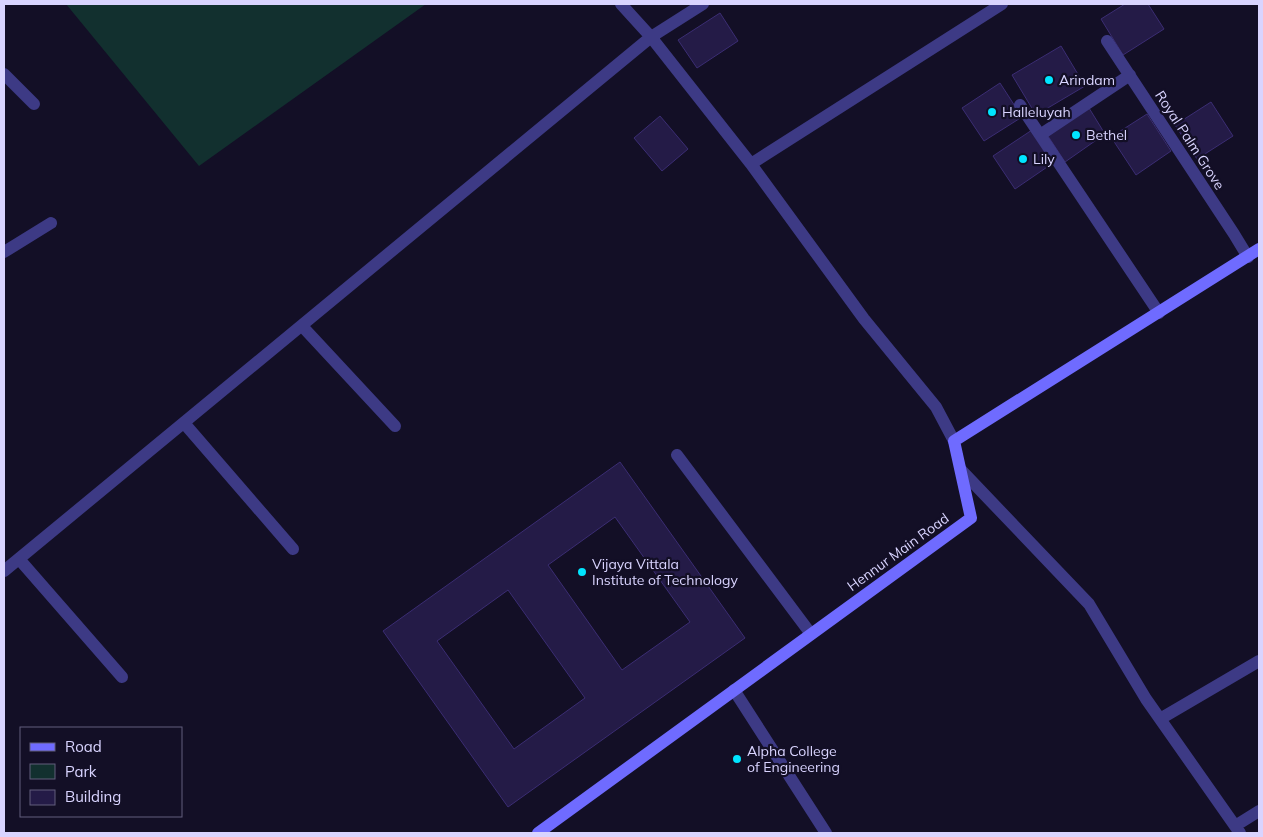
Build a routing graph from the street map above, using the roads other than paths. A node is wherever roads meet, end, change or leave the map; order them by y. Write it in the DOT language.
graph roads {
  1 [pos="621,4"];
  2 [pos="703,4"];
  3 [pos="1002,4"];
  4 [pos="651,37"];
  5 [pos="1107,41"];
  6 [pos="4,74"];
  7 [pos="1130,75"];
  8 [pos="34,104"];
  9 [pos="1020,105"];
  10 [pos="1040,135"];
  11 [pos="751,164"];
  12 [pos="51,223"];
  13 [pos="1259,249"];
  14 [pos="4,252"];
  15 [pos="1248,256"];
  16 [pos="1159,313"];
  17 [pos="302,326"];
  18 [pos="184,423"];
  19 [pos="395,426"];
  20 [pos="954,441"];
  21 [pos="677,455"];
  22 [pos="961,470"];
  23 [pos="293,549"];
  24 [pos="18,559"];
  25 [pos="4,572"];
  26 [pos="811,634"];
  27 [pos="1259,661"];
  28 [pos="122,677"];
  29 [pos="734,690"];
  30 [pos="1160,719"];
  31 [pos="1259,811"];
  32 [pos="1238,830"];
  33 [pos="538,833"];
  34 [pos="826,833"];
  1 -- 4 [label="street"];
  2 -- 4 [label="street"];
  3 -- 11 [label="street"];
  4 -- 11 [label="street"];
  4 -- 17 [label="street"];
  5 -- 7 [label="street, Royal Palm Grove"];
  6 -- 8 [label="street"];
  7 -- 10 [label="street"];
  7 -- 15 [label="street, Royal Palm Grove"];
  9 -- 10 [label="street"];
  10 -- 16 [label="street"];
  11 -- 20 [label="street"];
  12 -- 14 [label="street"];
  13 -- 15 [label="main road"];
  15 -- 16 [label="main road"];
  16 -- 20 [label="main road"];
  17 -- 18 [label="street"];
  17 -- 19 [label="street"];
  18 -- 23 [label="street"];
  18 -- 24 [label="street"];
  20 -- 22 [label="main road, Hennur Main Road"];
  21 -- 26 [label="street"];
  22 -- 26 [label="main road, Hennur Main Road"];
  22 -- 30 [label="street"];
  24 -- 25 [label="street"];
  24 -- 28 [label="street"];
  26 -- 29 [label="main road, Hennur Main Road"];
  27 -- 30 [label="street"];
  29 -- 33 [label="main road, Hennur Main Road"];
  29 -- 34 [label="street"];
  30 -- 32 [label="street"];
  31 -- 32 [label="street"];
}
